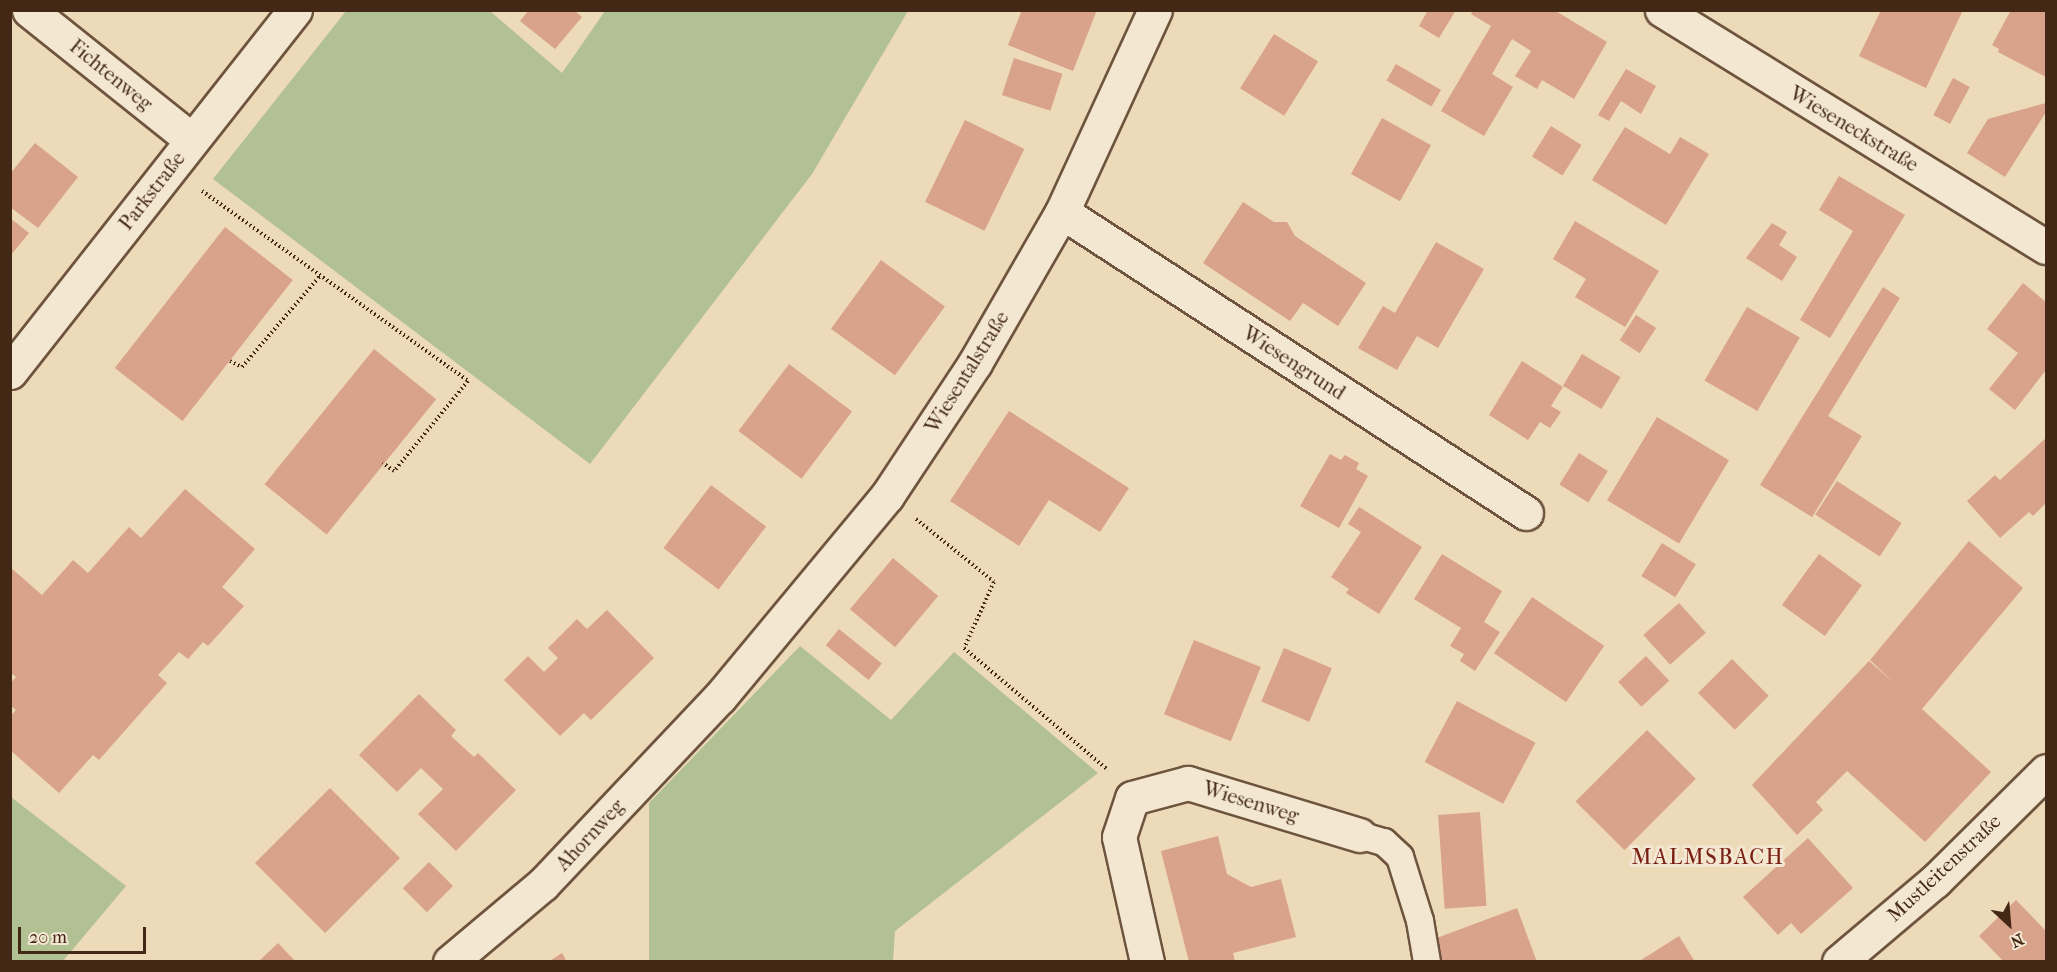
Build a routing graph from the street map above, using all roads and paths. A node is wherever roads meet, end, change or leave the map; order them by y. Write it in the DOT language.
graph roads {
  1 [pos="29,10"];
  2 [pos="294,10"];
  3 [pos="1155,10"];
  4 [pos="1662,10"];
  5 [pos="192,140"];
  6 [pos="170,168"];
  7 [pos="1062,212"];
  8 [pos="2046,247"];
  9 [pos="320,276"];
  10 [pos="230,361"];
  11 [pos="10,372"];
  12 [pos="383,463"];
  13 [pos="887,496"];
  14 [pos="1526,513"];
  15 [pos="720,697"];
  16 [pos="2046,771"];
  17 [pos="1132,798"];
  18 [pos="1359,835"];
  19 [pos="464,957"];
  20 [pos="1147,962"];
  21 [pos="1427,962"];
  22 [pos="1839,962"];
  1 -- 5 [label="street, Fichtenweg"];
  2 -- 5 [label="street, Parkstraße"];
  3 -- 7 [label="street, Wiesentalstraße"];
  4 -- 8 [label="street, Wieseneckstraße"];
  5 -- 6 [label="street, Parkstraße"];
  6 -- 9 [label="path"];
  6 -- 11 [label="street, Parkstraße"];
  7 -- 13 [label="street, Wiesentalstraße"];
  7 -- 14 [label="street, Wiesengrund"];
  9 -- 10 [label="path"];
  9 -- 12 [label="path"];
  13 -- 15 [label="street, Wiesentalstraße"];
  13 -- 17 [label="path"];
  15 -- 19 [label="street, Ahornweg"];
  16 -- 22 [label="street, Mustleitenstraße"];
  17 -- 18 [label="street, Wiesenweg"];
  17 -- 20 [label="street"];
  18 -- 21 [label="lane"];
}
